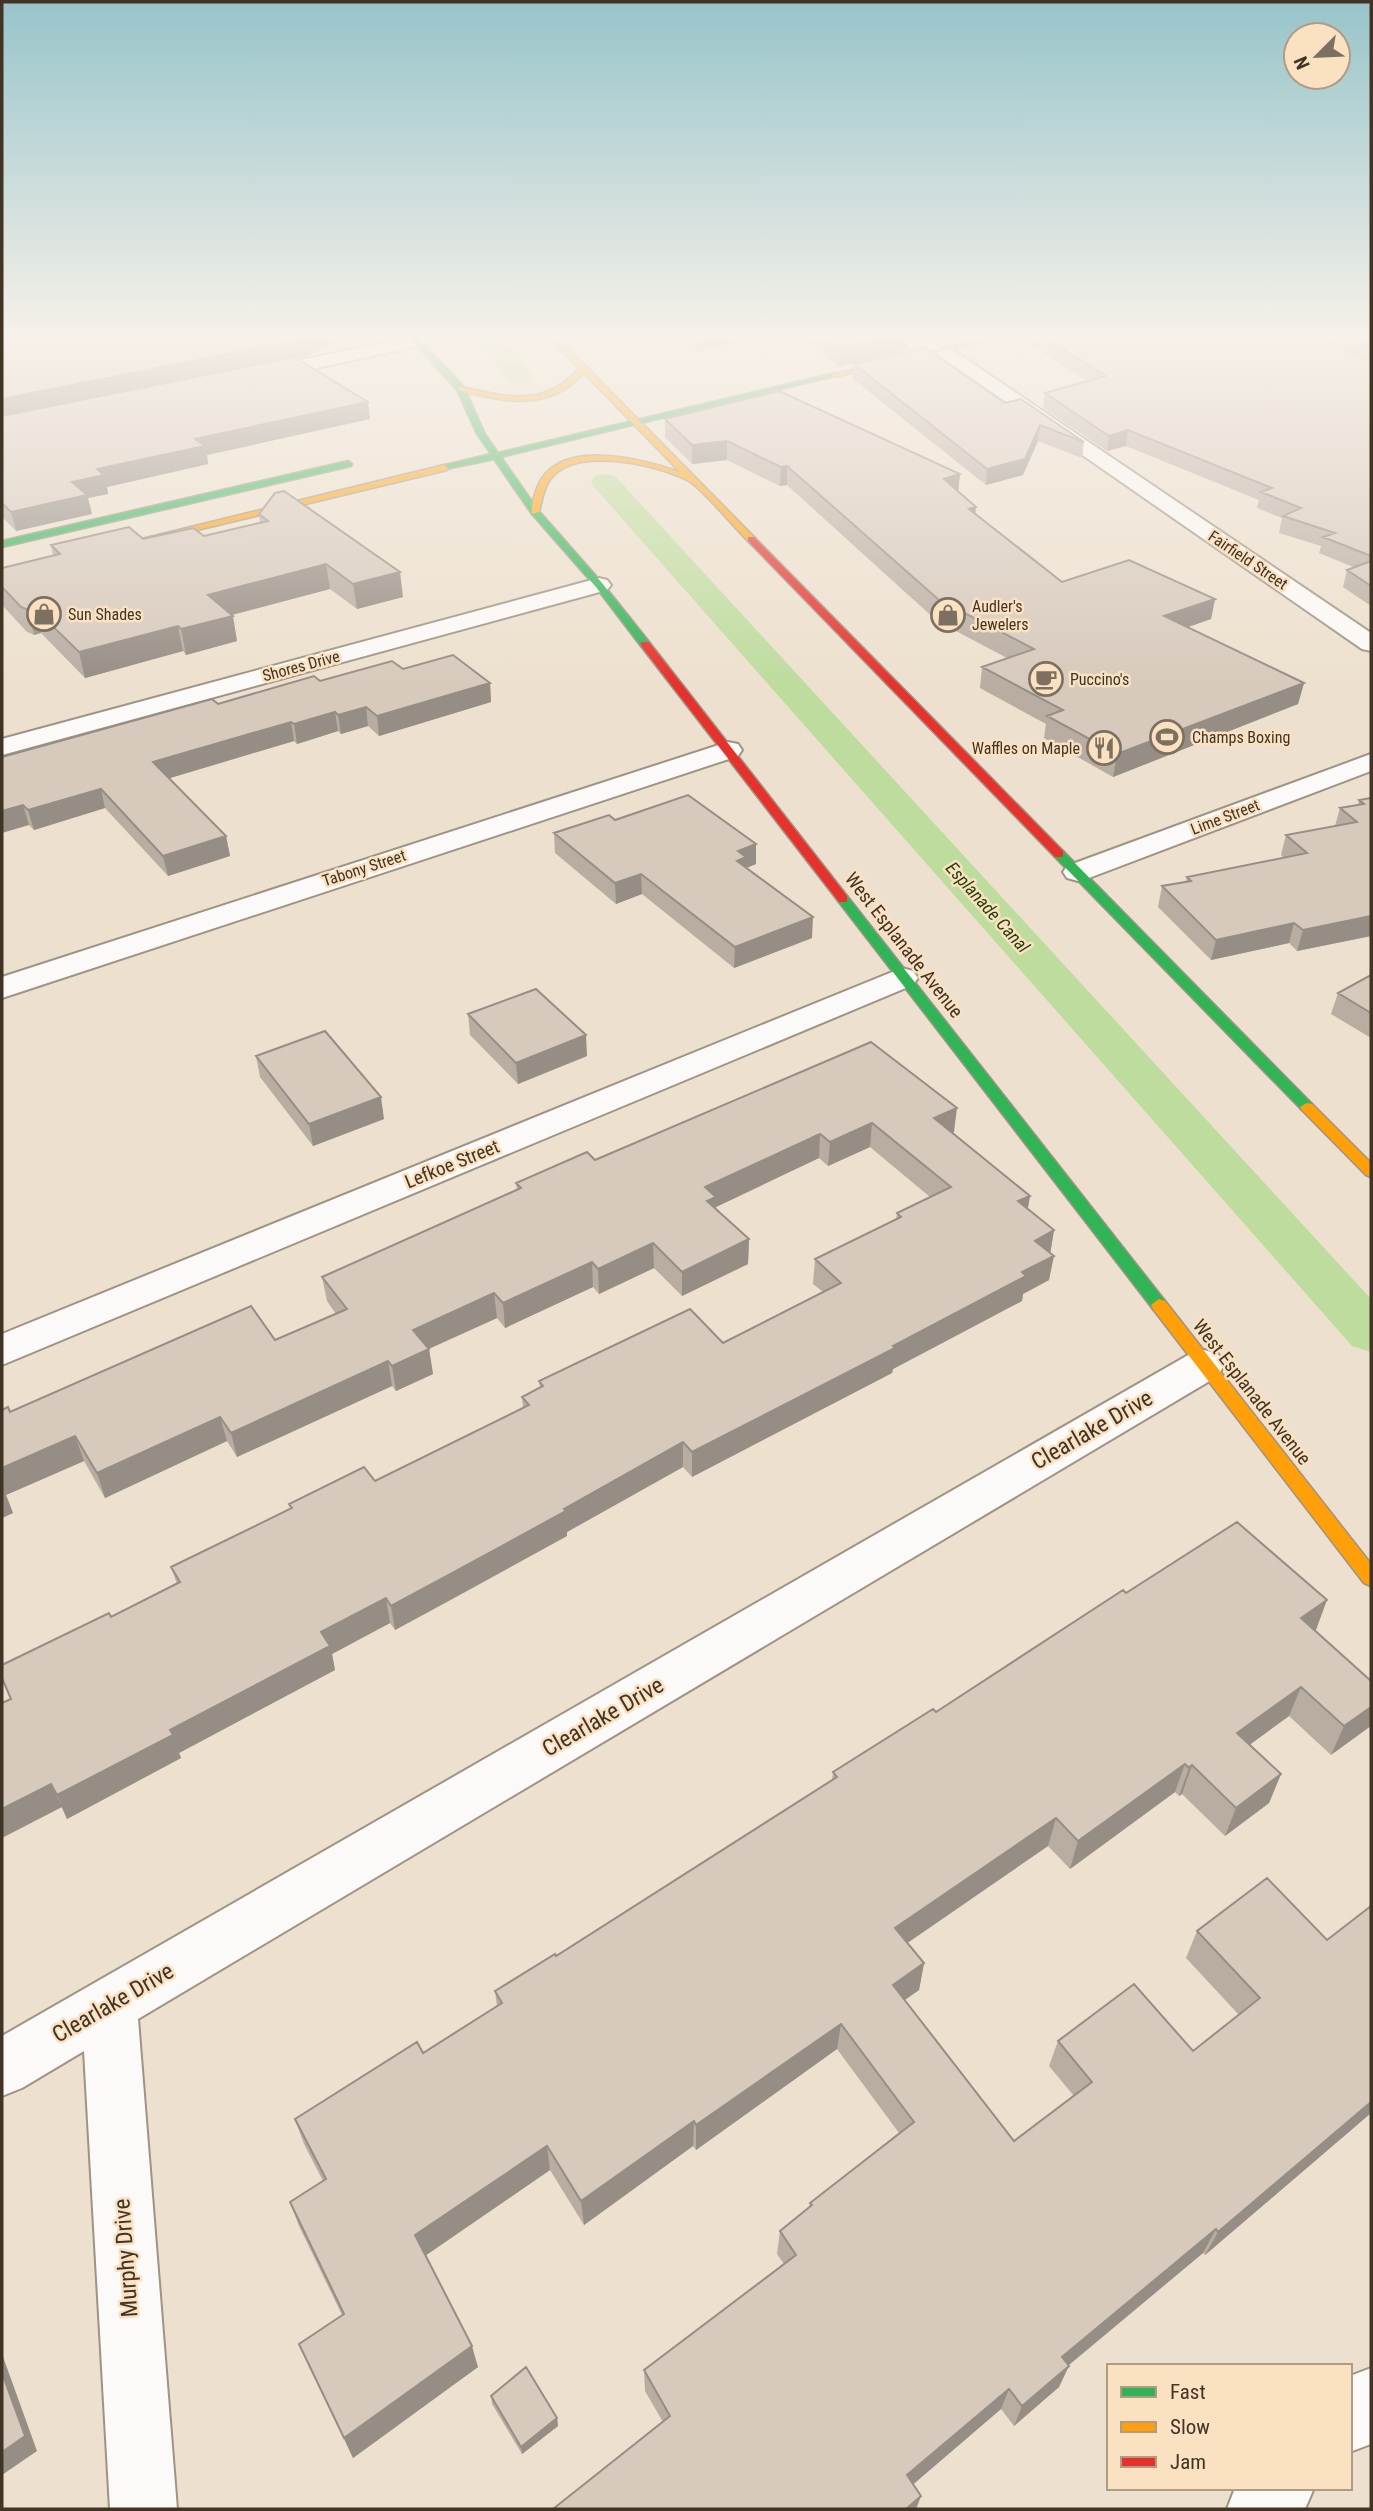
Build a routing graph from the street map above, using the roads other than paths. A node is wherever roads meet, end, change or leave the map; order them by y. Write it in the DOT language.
graph roads {
  1 [pos="495,451"];
  2 [pos="520,451"];
  3 [pos="666,451"];
  4 [pos="1090,451"];
  5 [pos="497,457"];
  6 [pos="362,461"];
  7 [pos="692,478"];
  8 [pos="536,512"];
  9 [pos="2,544"];
  10 [pos="121,545"];
  11 [pos="599,585"];
  12 [pos="1371,644"];
  13 [pos="2,747"];
  14 [pos="728,750"];
  15 [pos="1371,762"];
  16 [pos="1078,872"];
  17 [pos="902,978"];
  18 [pos="2,988"];
  19 [pos="1371,1172"];
  20 [pos="2,1350"];
  21 [pos="1204,1365"];
  22 [pos="1371,1578"];
  23 [pos="108,2006"];
  24 [pos="2,2068"];
  25 [pos="1371,2400"];
  26 [pos="1352,2418"];
  27 [pos="1279,2490"];
  28 [pos="144,2509"];
  29 [pos="1260,2509"];
  1 -- 5 [label="main road, West Esplanade Avenue"];
  2 -- 5 [label="main road"];
  3 -- 7 [label="main road"];
  4 -- 12 [label="street, Fairfield Street"];
  5 -- 8 [label="main road, West Esplanade Avenue"];
  5 -- 10 [label="main road"];
  6 -- 9 [label="main road"];
  7 -- 8 [label="main road"];
  7 -- 16 [label="main road"];
  8 -- 11 [label="main road, West Esplanade Avenue"];
  11 -- 13 [label="street, Shores Drive"];
  11 -- 14 [label="main road, West Esplanade Avenue"];
  14 -- 17 [label="main road, West Esplanade Avenue"];
  14 -- 18 [label="street, Tabony Street"];
  15 -- 16 [label="street, Lime Street"];
  16 -- 19 [label="main road"];
  17 -- 20 [label="street, Lefkoe Street"];
  17 -- 21 [label="main road, West Esplanade Avenue"];
  21 -- 22 [label="main road, West Esplanade Avenue"];
  21 -- 23 [label="street, Clearlake Drive"];
  23 -- 24 [label="street, Clearlake Drive"];
  23 -- 28 [label="street, Murphy Drive"];
  25 -- 26 [label="street"];
  27 -- 29 [label="street"];
}
